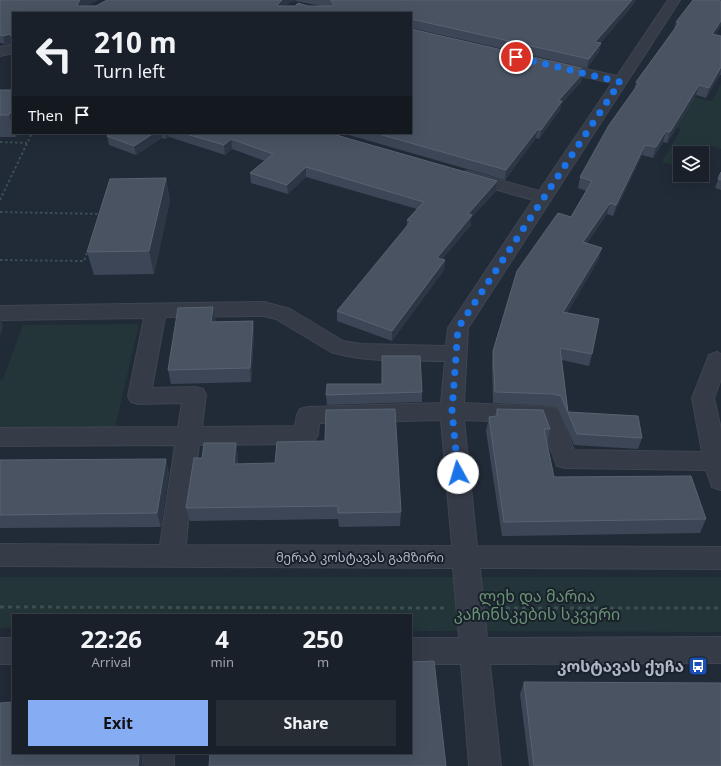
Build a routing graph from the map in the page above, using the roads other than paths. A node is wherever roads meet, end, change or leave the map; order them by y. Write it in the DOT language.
graph roads {
  1 [pos="674,0"];
  2 [pos="12,48"];
  3 [pos="0,52"];
  4 [pos="539,62"];
  5 [pos="620,82"];
  6 [pos="456,172"];
  7 [pos="544,198"];
  8 [pos="156,310"];
  9 [pos="0,314"];
  10 [pos="455,354"];
  11 [pos="717,360"];
  12 [pos="452,411"];
  13 [pos="188,436"];
  14 [pos="0,437"];
  15 [pos="719,467"];
  16 [pos="0,555"];
  17 [pos="172,556"];
  18 [pos="466,557"];
  19 [pos="721,558"];
  20 [pos="721,650"];
  21 [pos="0,651"];
  22 [pos="12,651"];
  23 [pos="412,651"];
  24 [pos="474,651"];
  25 [pos="160,754"];
  26 [pos="158,766"];
  27 [pos="486,766"];
  1 -- 5 [label="street"];
  2 -- 3 [label="street"];
  4 -- 5 [label="street"];
  5 -- 7 [label="street"];
  6 -- 7 [label="street"];
  7 -- 10 [label="street"];
  8 -- 9 [label="street"];
  8 -- 10 [label="street"];
  8 -- 13 [label="street"];
  10 -- 12 [label="street"];
  11 -- 15 [label="street"];
  12 -- 13 [label="street"];
  12 -- 15 [label="street"];
  12 -- 18 [label="street"];
  13 -- 14 [label="street"];
  13 -- 17 [label="street"];
  16 -- 17 [label="street, მერაბ კოსტავას გამზირი"];
  17 -- 18 [label="street, მერაბ კოსტავას გამზირი"];
  18 -- 19 [label="street, მერაბ კოსტავას გამზირი"];
  18 -- 24 [label="street"];
  20 -- 24 [label="street"];
  21 -- 22 [label="street"];
  23 -- 24 [label="street"];
  24 -- 27 [label="street"];
  25 -- 26 [label="street"];
}
